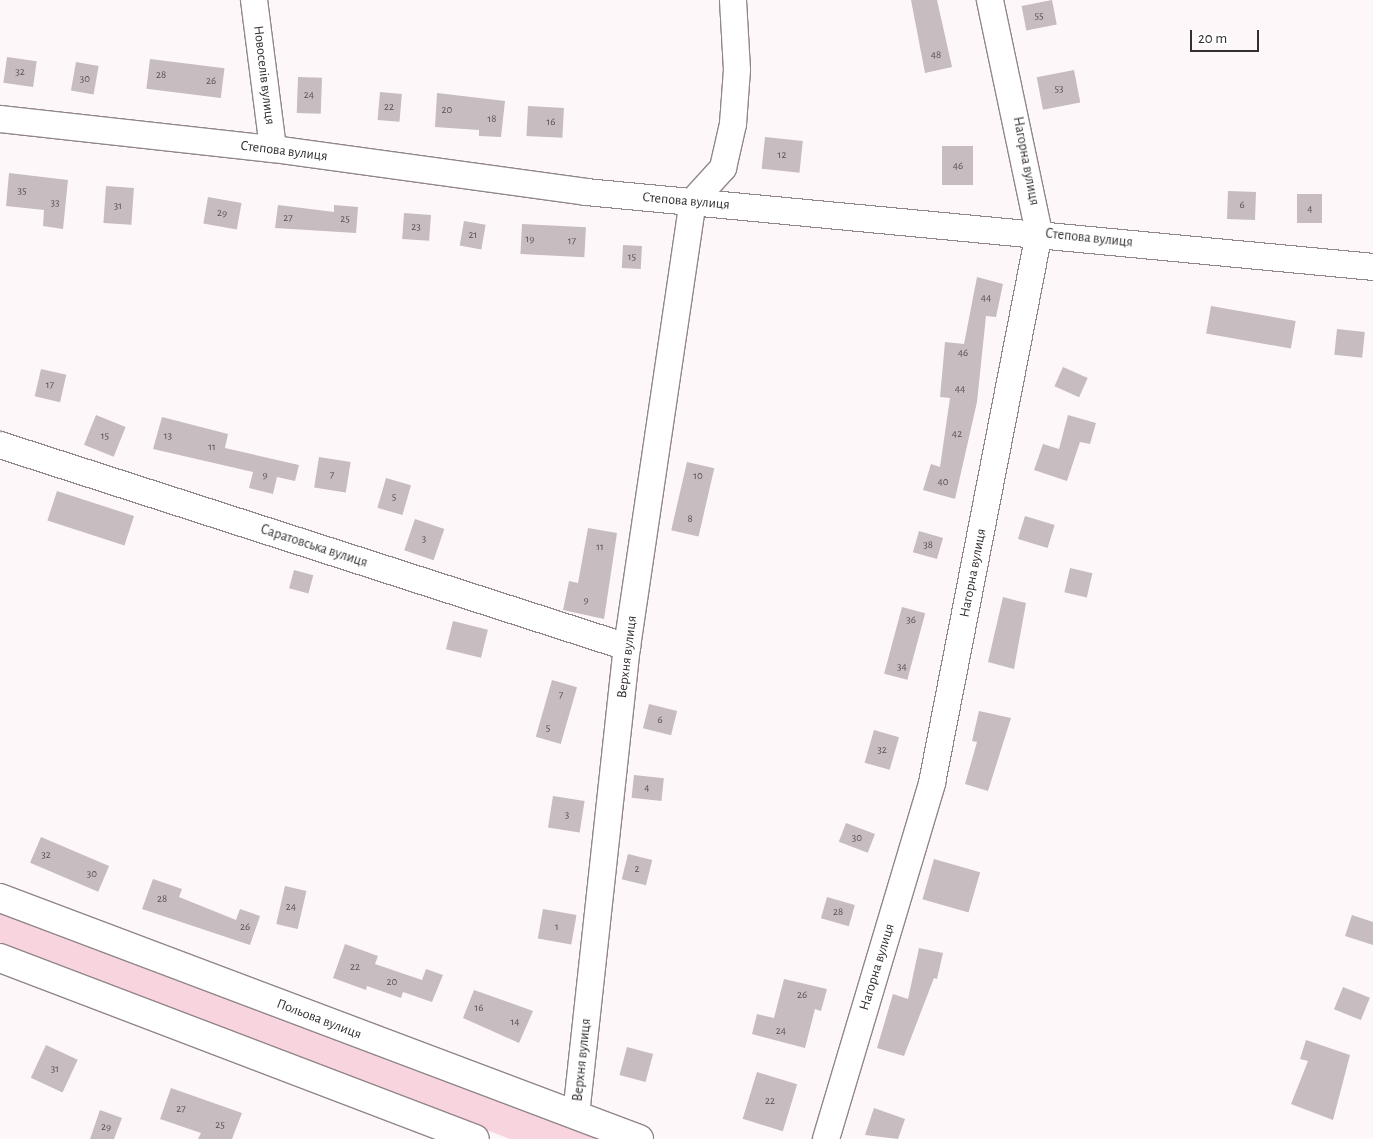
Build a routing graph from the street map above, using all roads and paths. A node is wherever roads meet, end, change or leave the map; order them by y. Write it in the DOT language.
graph roads {
  1 [pos="254,0"];
  2 [pos="733,0"];
  3 [pos="990,0"];
  4 [pos="0,119"];
  5 [pos="273,149"];
  6 [pos="693,201"];
  7 [pos="1039,233"];
  8 [pos="1373,267"];
  9 [pos="0,445"];
  10 [pos="627,647"];
  11 [pos="0,898"];
  12 [pos="0,958"];
  13 [pos="576,1115"];
  14 [pos="475,1139"];
  15 [pos="639,1139"];
  16 [pos="826,1139"];
  1 -- 5 [label="street, Новоселів вулиця"];
  2 -- 6 [label="street"];
  3 -- 7 [label="street, Нагорна вулиця"];
  4 -- 5 [label="street, Степова вулиця"];
  5 -- 6 [label="street, Степова вулиця"];
  6 -- 7 [label="street, Степова вулиця"];
  6 -- 10 [label="street, Верхня вулиця"];
  7 -- 8 [label="street, Степова вулиця"];
  7 -- 16 [label="street, Нагорна вулиця"];
  9 -- 10 [label="street, Саратовська вулиця"];
  10 -- 13 [label="street, Верхня вулиця"];
  11 -- 13 [label="main road, Польова вулиця"];
  12 -- 14 [label="main road"];
  13 -- 15 [label="main road, Польова вулиця"];
}
